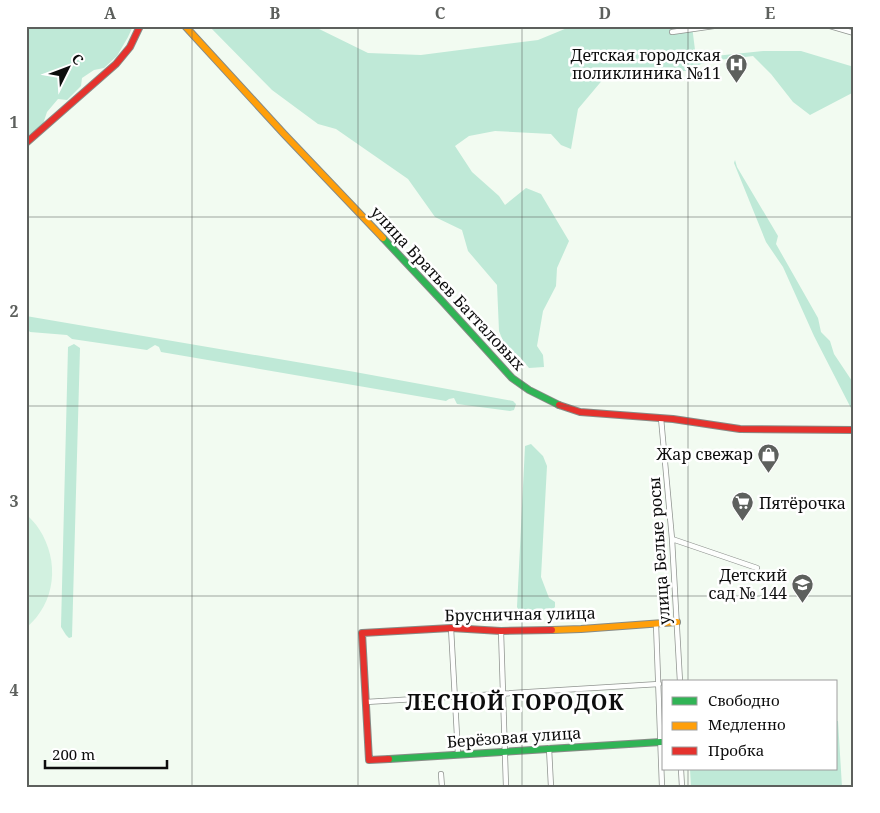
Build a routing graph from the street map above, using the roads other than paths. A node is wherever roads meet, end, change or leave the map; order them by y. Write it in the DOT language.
graph roads {
  1 [pos="140,26"];
  2 [pos="185,26"];
  3 [pos="714,26"];
  4 [pos="830,26"];
  5 [pos="672,32"];
  6 [pos="854,33"];
  7 [pos="26,143"];
  8 [pos="661,418"];
  9 [pos="854,430"];
  10 [pos="672,539"];
  11 [pos="757,568"];
  12 [pos="677,622"];
  13 [pos="656,624"];
  14 [pos="451,628"];
  15 [pos="501,631"];
  16 [pos="680,680"];
  17 [pos="658,684"];
  18 [pos="503,693"];
  19 [pos="454,696"];
  20 [pos="366,702"];
  21 [pos="661,742"];
  22 [pos="549,748"];
  23 [pos="506,751"];
  24 [pos="458,754"];
  25 [pos="681,770"];
  26 [pos="441,774"];
  27 [pos="442,787"];
  28 [pos="506,787"];
  29 [pos="551,787"];
  30 [pos="662,787"];
  31 [pos="682,787"];
  1 -- 7 [label="street"];
  2 -- 8 [label="street, улица Братьев Батталовых"];
  3 -- 5 [label="street"];
  4 -- 6 [label="street"];
  8 -- 9 [label="street, улица Братьев Батталовых"];
  8 -- 10 [label="street, улица Белые росы"];
  10 -- 11 [label="street"];
  10 -- 12 [label="street, улица Белые росы"];
  12 -- 13 [label="street, Брусничная улица"];
  12 -- 16 [label="street, улица Белые росы"];
  13 -- 15 [label="street, Брусничная улица"];
  13 -- 17 [label="street"];
  14 -- 15 [label="street, Брусничная улица"];
  14 -- 19 [label="street"];
  14 -- 20 [label="street, Брусничная улица"];
  15 -- 18 [label="street"];
  17 -- 18 [label="street"];
  17 -- 21 [label="street"];
  18 -- 19 [label="street"];
  18 -- 23 [label="street"];
  19 -- 20 [label="street"];
  19 -- 24 [label="street"];
  20 -- 24 [label="street, Берёзовая улица"];
  21 -- 22 [label="street, Берёзовая улица"];
  21 -- 30 [label="street"];
  22 -- 23 [label="street, Берёзовая улица"];
  22 -- 29 [label="street"];
  23 -- 24 [label="street, Берёзовая улица"];
  23 -- 28 [label="street"];
  25 -- 31 [label="street"];
  26 -- 27 [label="street"];
}
